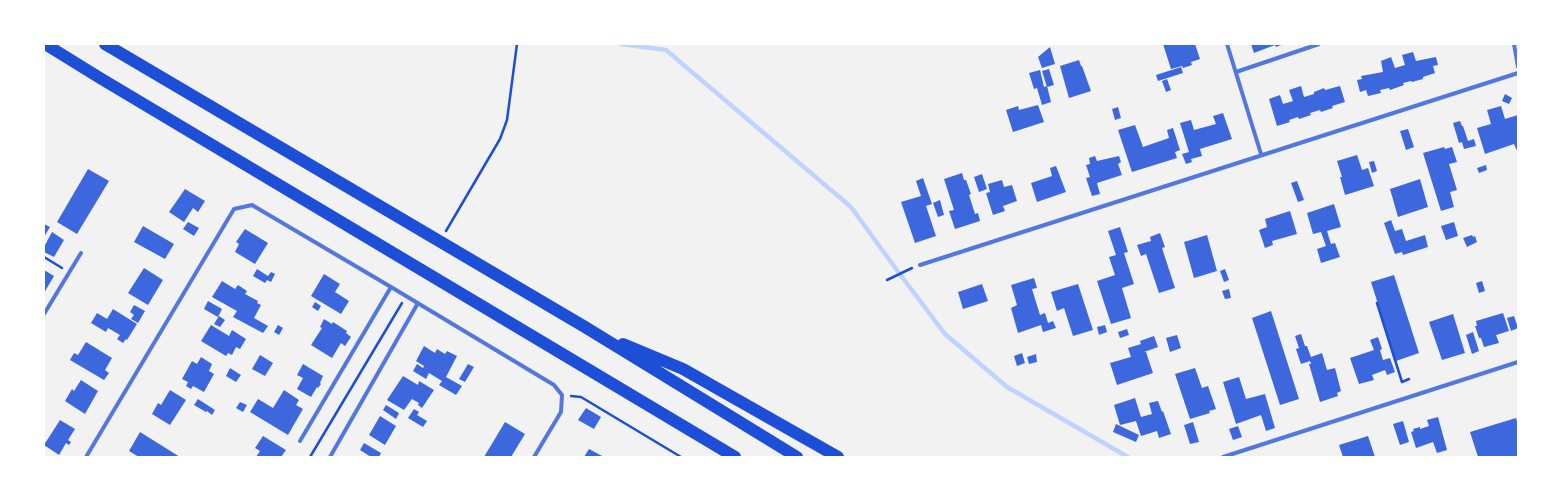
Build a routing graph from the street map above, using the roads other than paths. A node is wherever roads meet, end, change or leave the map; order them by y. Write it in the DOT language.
graph roads {
  1 [pos="45,44"];
  2 [pos="105,44"];
  3 [pos="1227,44"];
  4 [pos="1319,44"];
  5 [pos="1514,44"];
  6 [pos="1518,67"];
  7 [pos="1236,72"];
  8 [pos="1518,73"];
  9 [pos="1262,154"];
  10 [pos="81,253"];
  11 [pos="920,265"];
  12 [pos="391,287"];
  13 [pos="418,303"];
  14 [pos="44,314"];
  15 [pos="584,327"];
  16 [pos="1518,362"];
  17 [pos="300,441"];
  18 [pos="86,457"];
  19 [pos="330,457"];
  20 [pos="534,457"];
  21 [pos="735,457"];
  22 [pos="797,457"];
  23 [pos="838,457"];
  24 [pos="1223,457"];
  1 -- 21 [label="highway"];
  2 -- 15 [label="highway"];
  3 -- 7 [label="street"];
  4 -- 7 [label="street"];
  5 -- 6 [label="street"];
  7 -- 9 [label="street"];
  8 -- 9 [label="street"];
  9 -- 11 [label="street"];
  10 -- 14 [label="street"];
  12 -- 13 [label="street"];
  12 -- 17 [label="street"];
  12 -- 18 [label="street"];
  13 -- 19 [label="street"];
  13 -- 20 [label="street"];
  15 -- 22 [label="highway"];
  15 -- 23 [label="highway"];
  16 -- 24 [label="street"];
}
